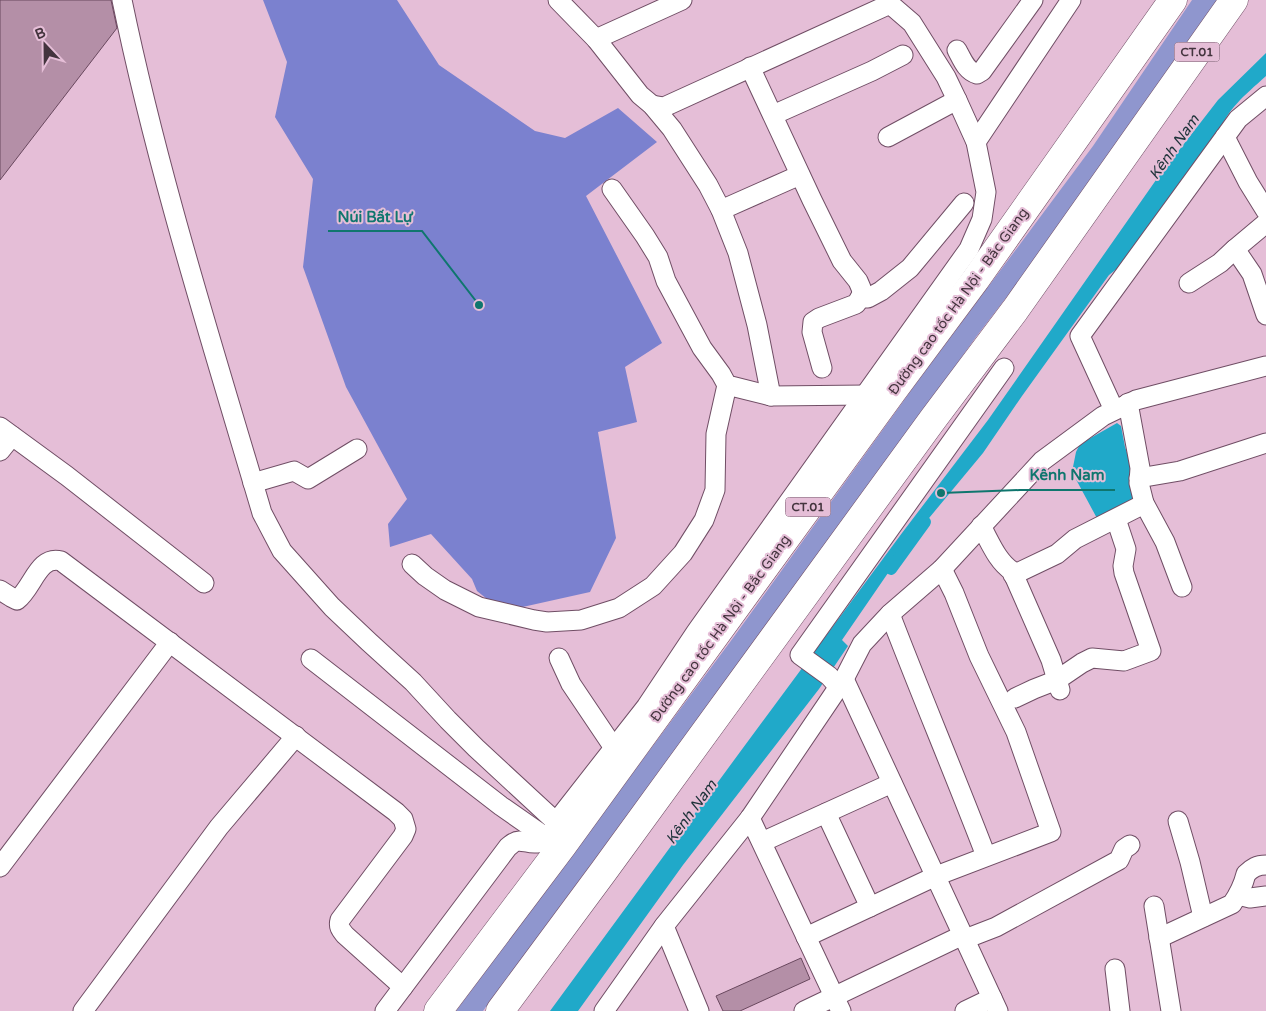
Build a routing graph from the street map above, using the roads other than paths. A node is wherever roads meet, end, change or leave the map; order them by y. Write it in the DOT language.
graph roads {
  1 [pos="122,0"];
  2 [pos="558,0"];
  3 [pos="682,0"];
  4 [pos="1033,0"];
  5 [pos="1071,0"];
  6 [pos="1173,0"];
  7 [pos="1234,0"];
  8 [pos="1244,0"];
  9 [pos="889,2"];
  10 [pos="596,39"];
  11 [pos="957,50"];
  12 [pos="903,55"];
  13 [pos="750,67"];
  14 [pos="1266,96"];
  15 [pos="957,100"];
  16 [pos="1160,104"];
  17 [pos="652,105"];
  18 [pos="773,116"];
  19 [pos="888,137"];
  20 [pos="1225,137"];
  21 [pos="976,142"];
  22 [pos="800,175"];
  23 [pos="612,189"];
  24 [pos="964,203"];
  25 [pos="721,210"];
  26 [pos="1266,211"];
  27 [pos="1266,223"];
  28 [pos="1235,249"];
  29 [pos="1189,283"];
  30 [pos="860,298"];
  31 [pos="1266,315"];
  32 [pos="1266,366"];
  33 [pos="822,368"];
  34 [pos="1004,368"];
  35 [pos="727,385"];
  36 [pos="867,395"];
  37 [pos="771,396"];
  38 [pos="1121,407"];
  39 [pos="6,431"];
  40 [pos="1266,444"];
  41 [pos="358,449"];
  42 [pos="0,451"];
  43 [pos="1139,478"];
  44 [pos="253,483"];
  45 [pos="1144,502"];
  46 [pos="1116,518"];
  47 [pos="981,526"];
  48 [pos="412,564"];
  49 [pos="942,569"];
  50 [pos="1013,575"];
  51 [pos="204,583"];
  52 [pos="1182,586"];
  53 [pos="0,590"];
  54 [pos="890,614"];
  55 [pos="170,642"];
  56 [pos="559,658"];
  57 [pos="311,659"];
  58 [pos="837,681"];
  59 [pos="1059,686"];
  60 [pos="1015,698"];
  61 [pos="296,736"];
  62 [pos="614,748"];
  63 [pos="892,783"];
  64 [pos="826,813"];
  65 [pos="750,818"];
  66 [pos="1178,821"];
  67 [pos="551,830"];
  68 [pos="762,842"];
  69 [pos="1130,845"];
  70 [pos="986,856"];
  71 [pos="1266,865"];
  72 [pos="0,867"];
  73 [pos="936,876"];
  74 [pos="1238,895"];
  75 [pos="1266,896"];
  76 [pos="1154,906"];
  77 [pos="870,907"];
  78 [pos="1203,917"];
  79 [pos="664,926"];
  80 [pos="806,937"];
  81 [pos="964,937"];
  82 [pos="1159,938"];
  83 [pos="1115,969"];
  84 [pos="403,987"];
  85 [pos="838,1004"];
  86 [pos="995,1005"];
  87 [pos="82,1011"];
  88 [pos="385,1011"];
  89 [pos="438,1011"];
  90 [pos="500,1011"];
  91 [pos="604,1011"];
  92 [pos="699,1011"];
  93 [pos="804,1011"];
  94 [pos="965,1011"];
  95 [pos="1120,1011"];
  96 [pos="1171,1011"];
  1 -- 44 [label="street"];
  2 -- 10 [label="street"];
  3 -- 10 [label="street"];
  4 -- 11 [label="street"];
  5 -- 21 [label="street"];
  6 -- 89 [label="highway, Đường cao tốc Hà Nội - Bắc Giang / CT.01"];
  7 -- 16 [label="highway, CT.01"];
  8 -- 16 [label="highway"];
  9 -- 13 [label="street"];
  9 -- 15 [label="street"];
  10 -- 17 [label="street"];
  12 -- 18 [label="street"];
  13 -- 17 [label="street"];
  13 -- 18 [label="street"];
  14 -- 20 [label="street"];
  15 -- 19 [label="street"];
  15 -- 21 [label="street"];
  16 -- 90 [label="highway, CT.01"];
  17 -- 25 [label="street"];
  18 -- 22 [label="street"];
  20 -- 26 [label="street"];
  20 -- 38 [label="street"];
  21 -- 36 [label="street"];
  22 -- 25 [label="street"];
  22 -- 30 [label="street"];
  23 -- 35 [label="street"];
  24 -- 30 [label="street"];
  25 -- 37 [label="street"];
  27 -- 28 [label="street"];
  28 -- 29 [label="street"];
  28 -- 31 [label="street"];
  30 -- 33 [label="street"];
  32 -- 38 [label="street"];
  34 -- 58 [label="street"];
  35 -- 37 [label="street"];
  35 -- 48 [label="street"];
  36 -- 37 [label="street"];
  36 -- 62 [label="street"];
  38 -- 43 [label="street"];
  38 -- 47 [label="street"];
  39 -- 42 [label="street"];
  39 -- 51 [label="street"];
  40 -- 43 [label="street"];
  41 -- 44 [label="street"];
  43 -- 45 [label="street"];
  44 -- 67 [label="street"];
  45 -- 46 [label="street"];
  45 -- 52 [label="street"];
  46 -- 50 [label="street"];
  46 -- 59 [label="street"];
  47 -- 49 [label="street"];
  47 -- 50 [label="street"];
  49 -- 54 [label="street"];
  49 -- 70 [label="street"];
  50 -- 59 [label="street"];
  53 -- 55 [label="street"];
  54 -- 58 [label="street"];
  54 -- 70 [label="street"];
  55 -- 61 [label="street"];
  55 -- 72 [label="street"];
  56 -- 62 [label="street"];
  57 -- 67 [label="street"];
  58 -- 63 [label="street"];
  58 -- 65 [label="street"];
  59 -- 60 [label="street"];
  61 -- 84 [label="street"];
  61 -- 87 [label="street"];
  62 -- 67 [label="street"];
  63 -- 64 [label="street"];
  63 -- 73 [label="street"];
  64 -- 68 [label="street"];
  64 -- 77 [label="street"];
  65 -- 68 [label="street"];
  65 -- 79 [label="street"];
  66 -- 78 [label="street"];
  67 -- 84 [label="street"];
  68 -- 80 [label="street"];
  69 -- 81 [label="street"];
  70 -- 73 [label="street"];
  71 -- 74 [label="street"];
  73 -- 77 [label="street"];
  73 -- 81 [label="street"];
  74 -- 75 [label="street"];
  74 -- 78 [label="street"];
  76 -- 82 [label="street"];
  77 -- 80 [label="street"];
  78 -- 82 [label="street"];
  79 -- 91 [label="street"];
  79 -- 92 [label="street"];
  80 -- 85 [label="street"];
  81 -- 85 [label="street"];
  81 -- 86 [label="street"];
  82 -- 96 [label="street"];
  83 -- 95 [label="street"];
  84 -- 88 [label="street"];
  85 -- 93 [label="street"];
  86 -- 94 [label="street"];
}
